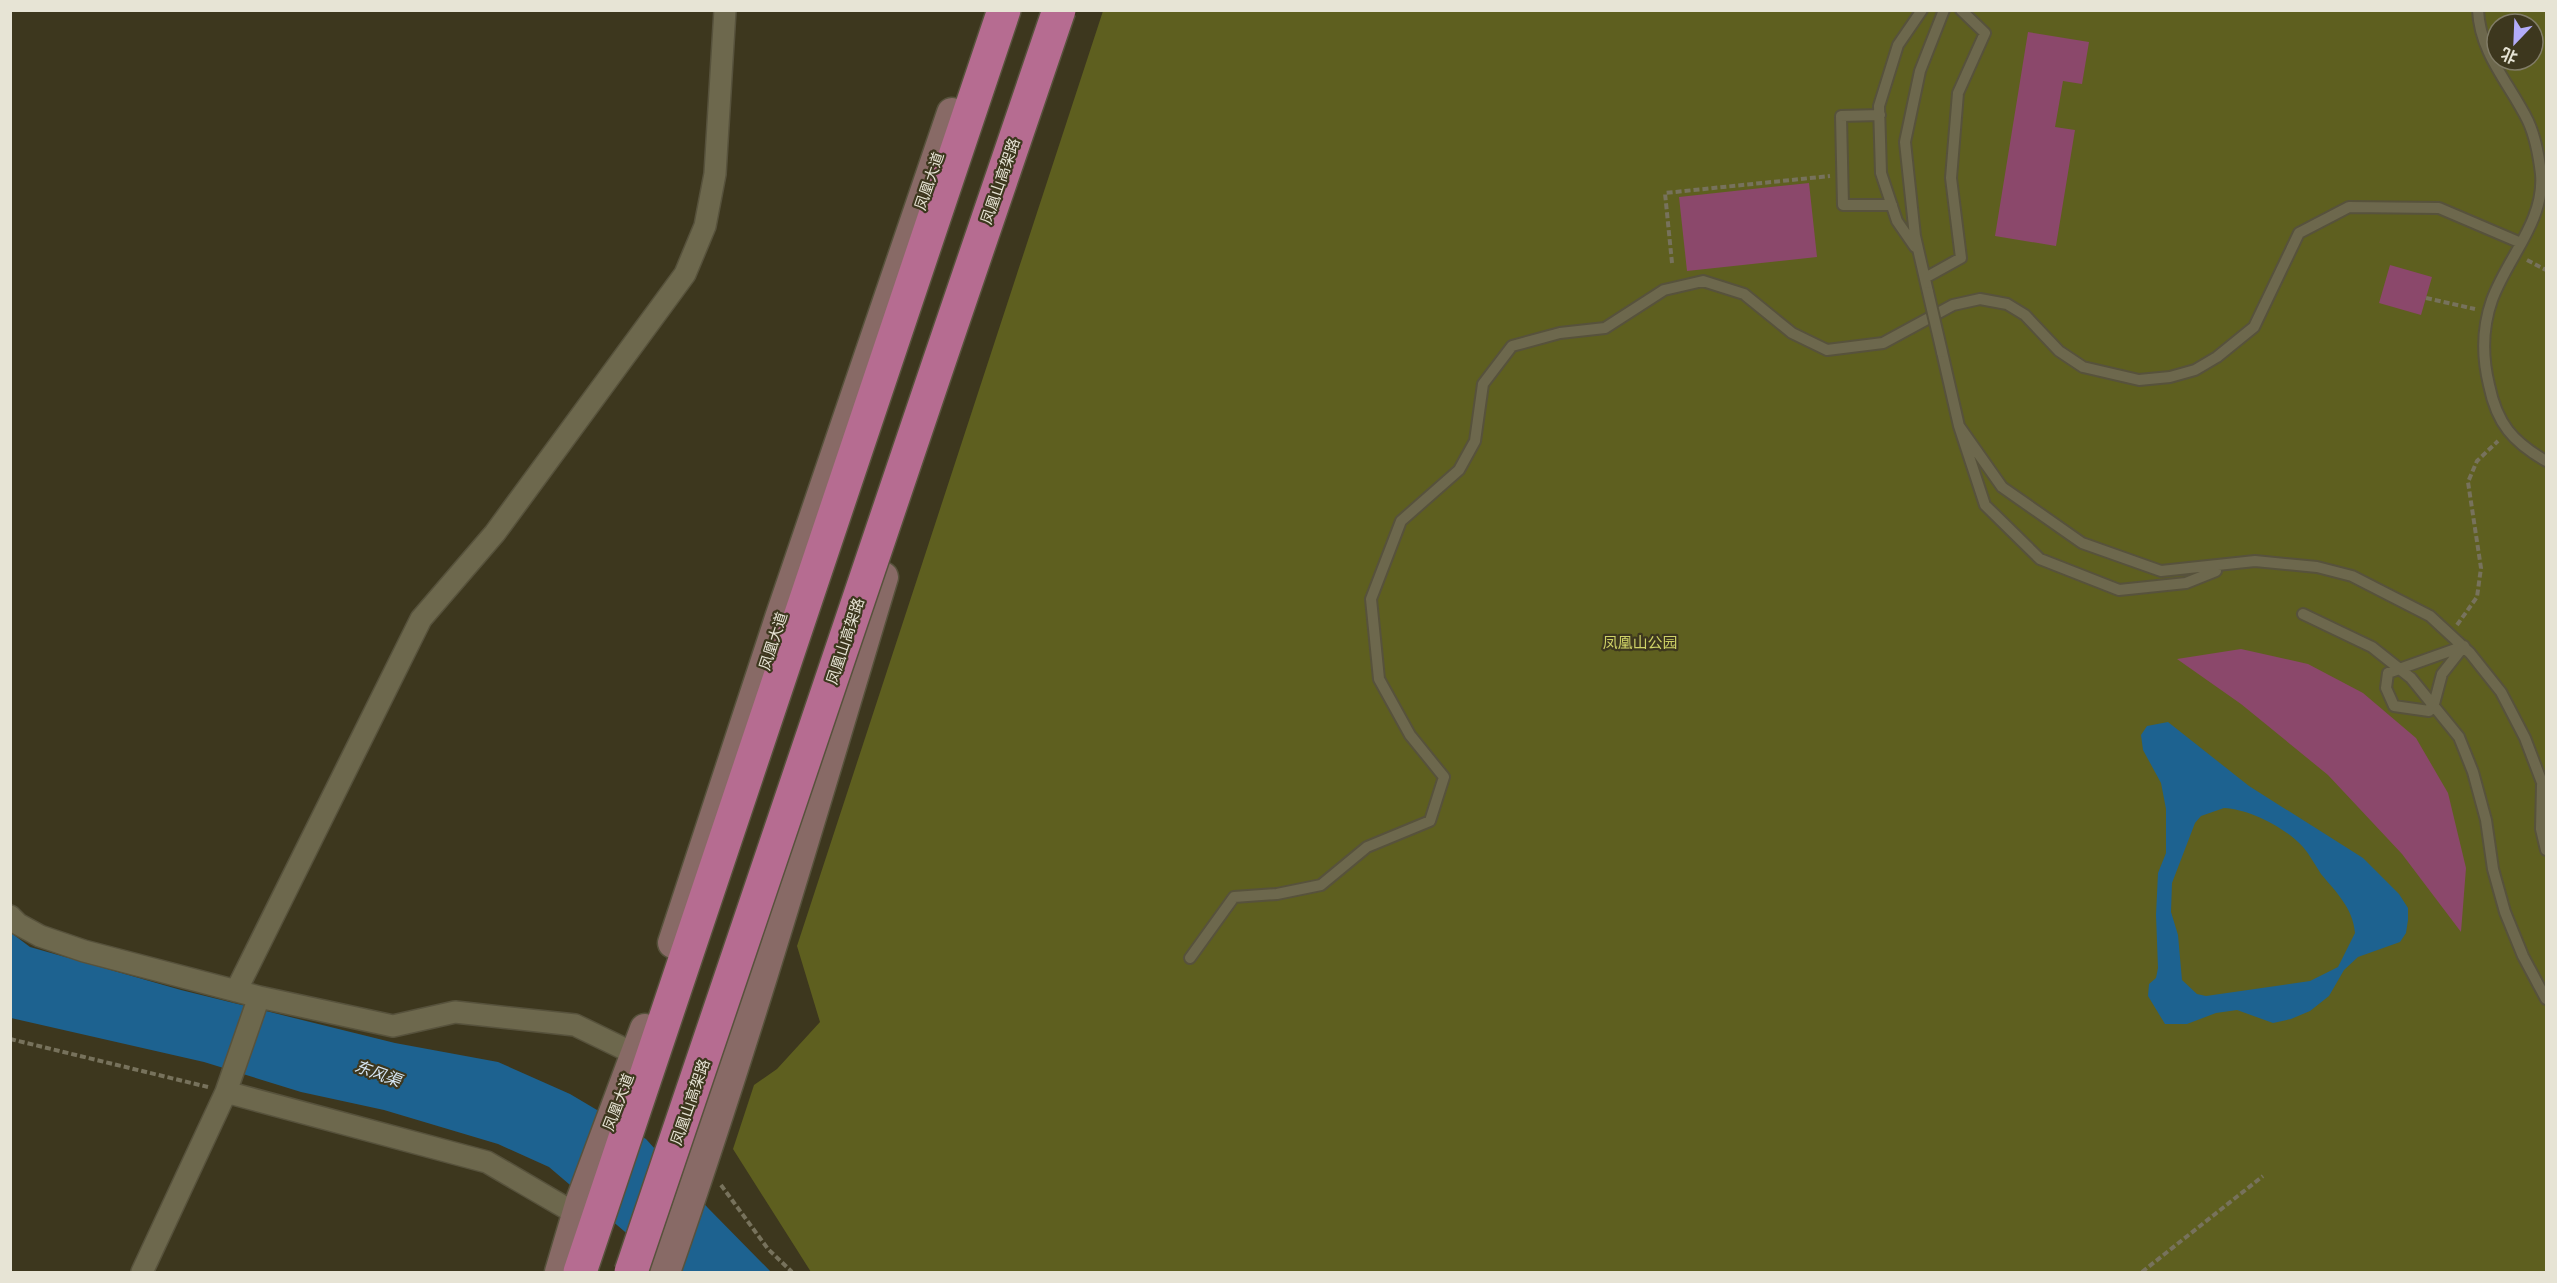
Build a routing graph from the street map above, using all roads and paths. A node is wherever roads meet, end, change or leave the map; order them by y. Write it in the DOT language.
graph roads {
  1 [pos="724,10"];
  2 [pos="987,10"];
  3 [pos="1004,10"];
  4 [pos="1058,10"];
  5 [pos="1922,10"];
  6 [pos="1944,10"];
  7 [pos="1961,10"];
  8 [pos="2478,10"];
  9 [pos="1880,116"];
  10 [pos="1843,174"];
  11 [pos="1892,205"];
  12 [pos="2521,243"];
  13 [pos="1918,252"];
  14 [pos="2515,254"];
  15 [pos="1672,263"];
  16 [pos="2547,270"];
  17 [pos="1925,278"];
  18 [pos="2426,298"];
  19 [pos="2489,312"];
  20 [pos="1959,426"];
  21 [pos="2509,435"];
  22 [pos="2547,461"];
  23 [pos="2228,566"];
  24 [pos="2303,614"];
  25 [pos="2449,633"];
  26 [pos="2464,646"];
  27 [pos="2398,667"];
  28 [pos="2434,704"];
  29 [pos="2542,782"];
  30 [pos="2547,793"];
  31 [pos="2547,850"];
  32 [pos="10,916"];
  33 [pos="1190,957"];
  34 [pos="236,991"];
  35 [pos="259,998"];
  36 [pos="2547,999"];
  37 [pos="10,1039"];
  38 [pos="637,1055"];
  39 [pos="226,1092"];
  40 [pos="702,1168"];
  41 [pos="2263,1176"];
  42 [pos="580,1208"];
  43 [pos="142,1272"];
  44 [pos="560,1272"];
  45 [pos="580,1272"];
  46 [pos="631,1272"];
  47 [pos="665,1272"];
  48 [pos="792,1272"];
  49 [pos="2142,1272"];
  1 -- 34 [label="street"];
  2 -- 38 [label="main road, 凤凰大道"];
  3 -- 45 [label="highway"];
  4 -- 40 [label="main road"];
  4 -- 46 [label="highway, 凤凰山高架路, bridge"];
  5 -- 9 [label="lane"];
  6 -- 13 [label="lane"];
  7 -- 17 [label="lane"];
  8 -- 12 [label="lane"];
  9 -- 10 [label="lane"];
  9 -- 11 [label="lane"];
  10 -- 11 [label="lane"];
  10 -- 15 [label="path"];
  11 -- 13 [label="lane"];
  12 -- 14 [label="lane"];
  12 -- 33 [label="lane"];
  13 -- 17 [label="lane"];
  14 -- 16 [label="path"];
  14 -- 19 [label="lane"];
  17 -- 20 [label="lane, bridge"];
  18 -- 19 [label="path"];
  19 -- 21 [label="lane"];
  20 -- 23 [label="lane"];
  20 -- 23 [label="lane"];
  21 -- 22 [label="lane"];
  21 -- 25 [label="path"];
  23 -- 25 [label="lane"];
  24 -- 27 [label="lane"];
  25 -- 26 [label="lane"];
  26 -- 27 [label="lane"];
  26 -- 28 [label="lane"];
  26 -- 29 [label="lane"];
  27 -- 28 [label="lane"];
  27 -- 28 [label="lane"];
  28 -- 36 [label="lane"];
  29 -- 30 [label="lane"];
  29 -- 31 [label="lane"];
  32 -- 34 [label="street"];
  34 -- 35 [label="street"];
  35 -- 38 [label="street"];
  35 -- 39 [label="street"];
  37 -- 39 [label="path"];
  38 -- 42 [label="main road, 凤凰大道"];
  39 -- 42 [label="street"];
  39 -- 43 [label="street"];
  40 -- 47 [label="main road"];
  40 -- 48 [label="path"];
  41 -- 49 [label="path"];
  42 -- 44 [label="main road, 凤凰大道"];
}
